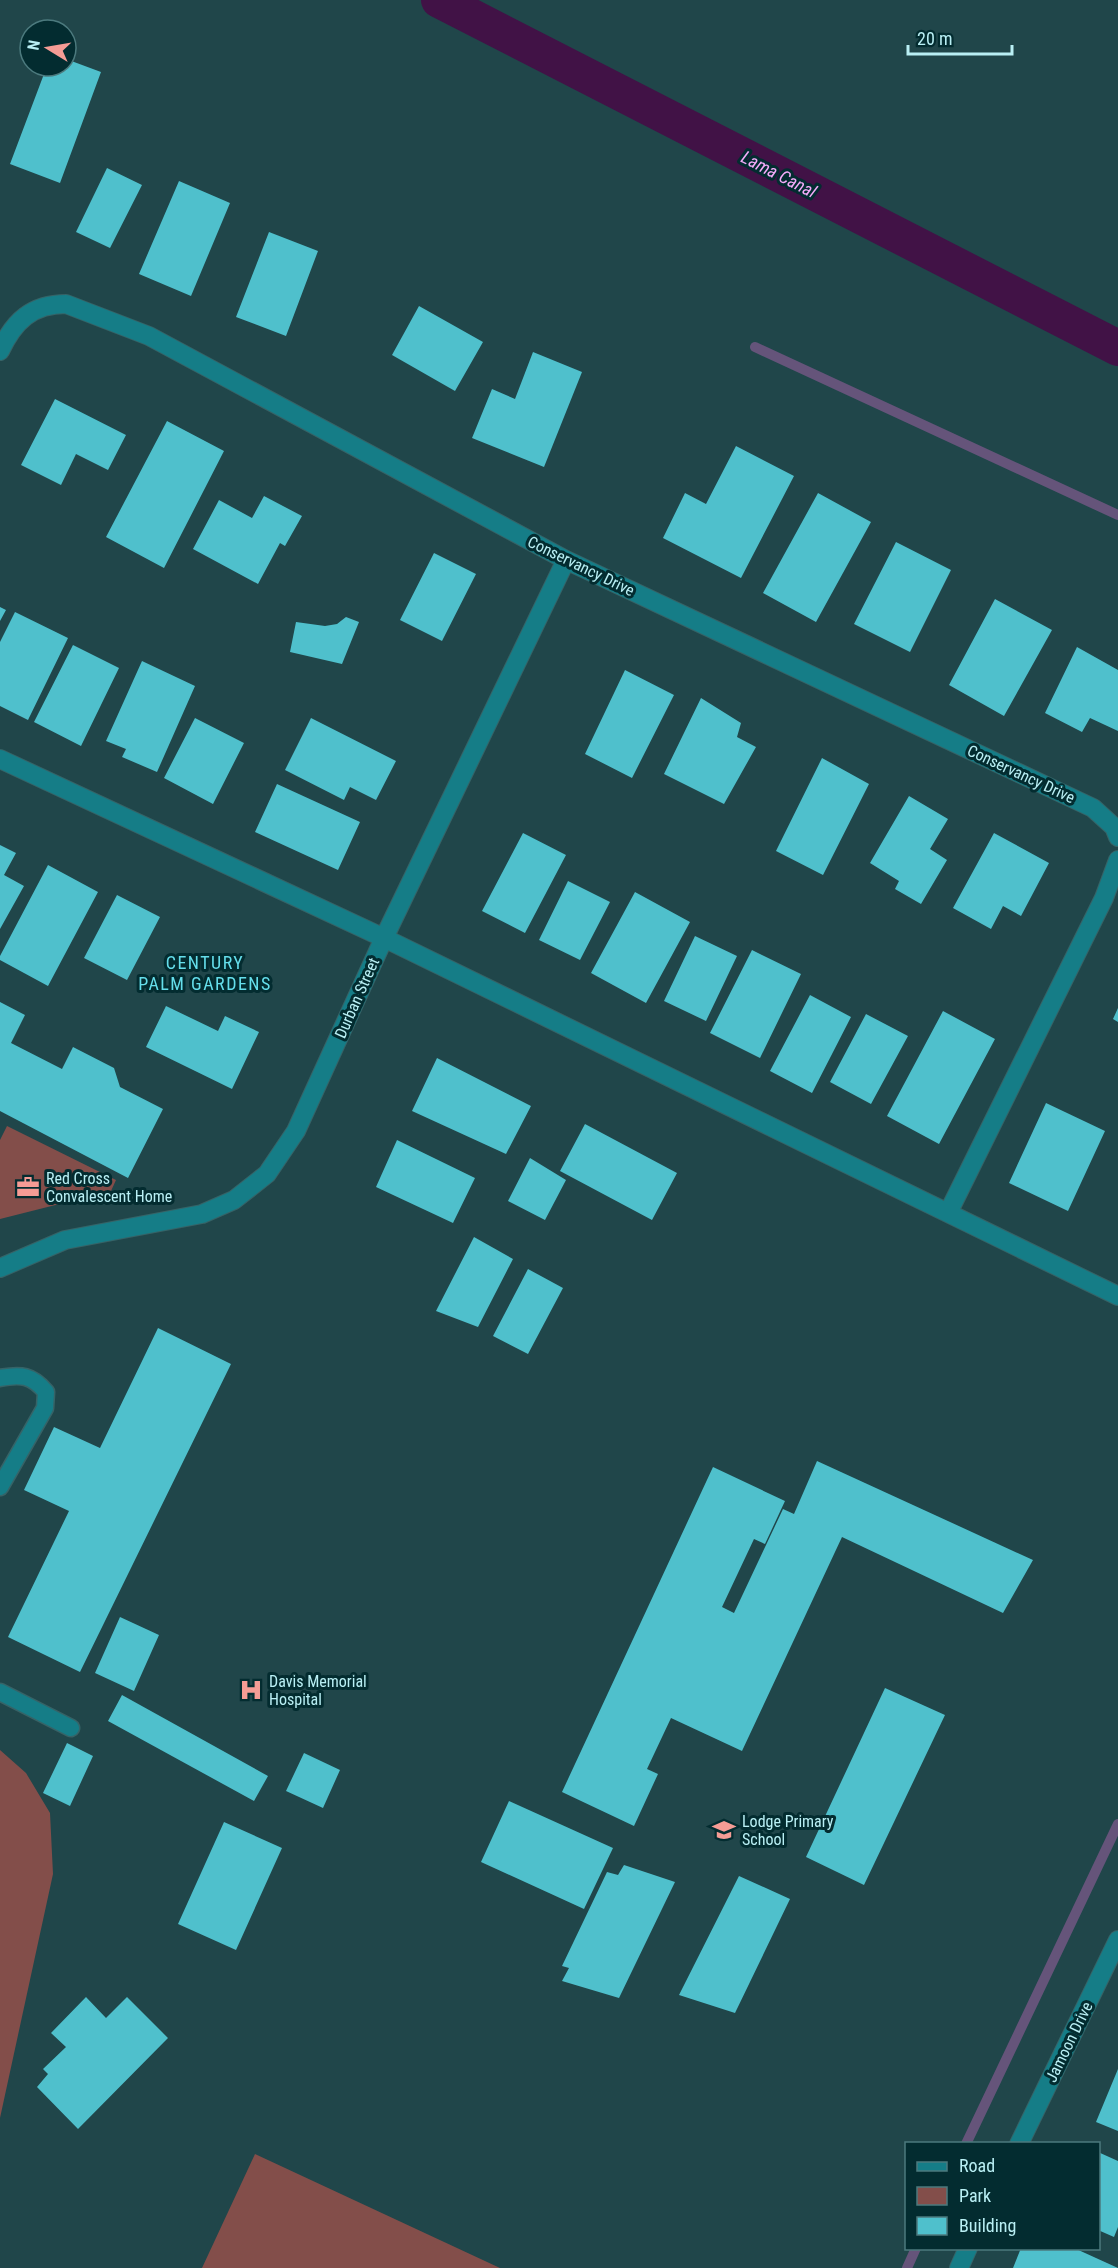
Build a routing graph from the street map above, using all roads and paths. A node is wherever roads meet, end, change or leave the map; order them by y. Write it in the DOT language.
graph roads {
  1 [pos="0,351"];
  2 [pos="566,560"];
  3 [pos="0,759"];
  4 [pos="1118,837"];
  5 [pos="1118,860"];
  6 [pos="384,938"];
  7 [pos="948,1213"];
  8 [pos="0,1268"];
  9 [pos="1118,1296"];
  10 [pos="0,1378"];
  11 [pos="0,1487"];
  12 [pos="0,1692"];
  13 [pos="71,1728"];
  14 [pos="1118,1941"];
  15 [pos="1020,2142"];
  16 [pos="967,2250"];
  17 [pos="959,2268"];
  1 -- 2 [label="street, Conservancy Drive"];
  2 -- 4 [label="street, Conservancy Drive"];
  2 -- 6 [label="street, Durban Street"];
  3 -- 6 [label="street"];
  5 -- 7 [label="street"];
  6 -- 7 [label="street"];
  6 -- 8 [label="street, Durban Street"];
  7 -- 9 [label="street"];
  10 -- 11 [label="lane"];
  12 -- 13 [label="lane"];
  14 -- 15 [label="street, Jamoon Drive"];
  16 -- 17 [label="street"];
}
